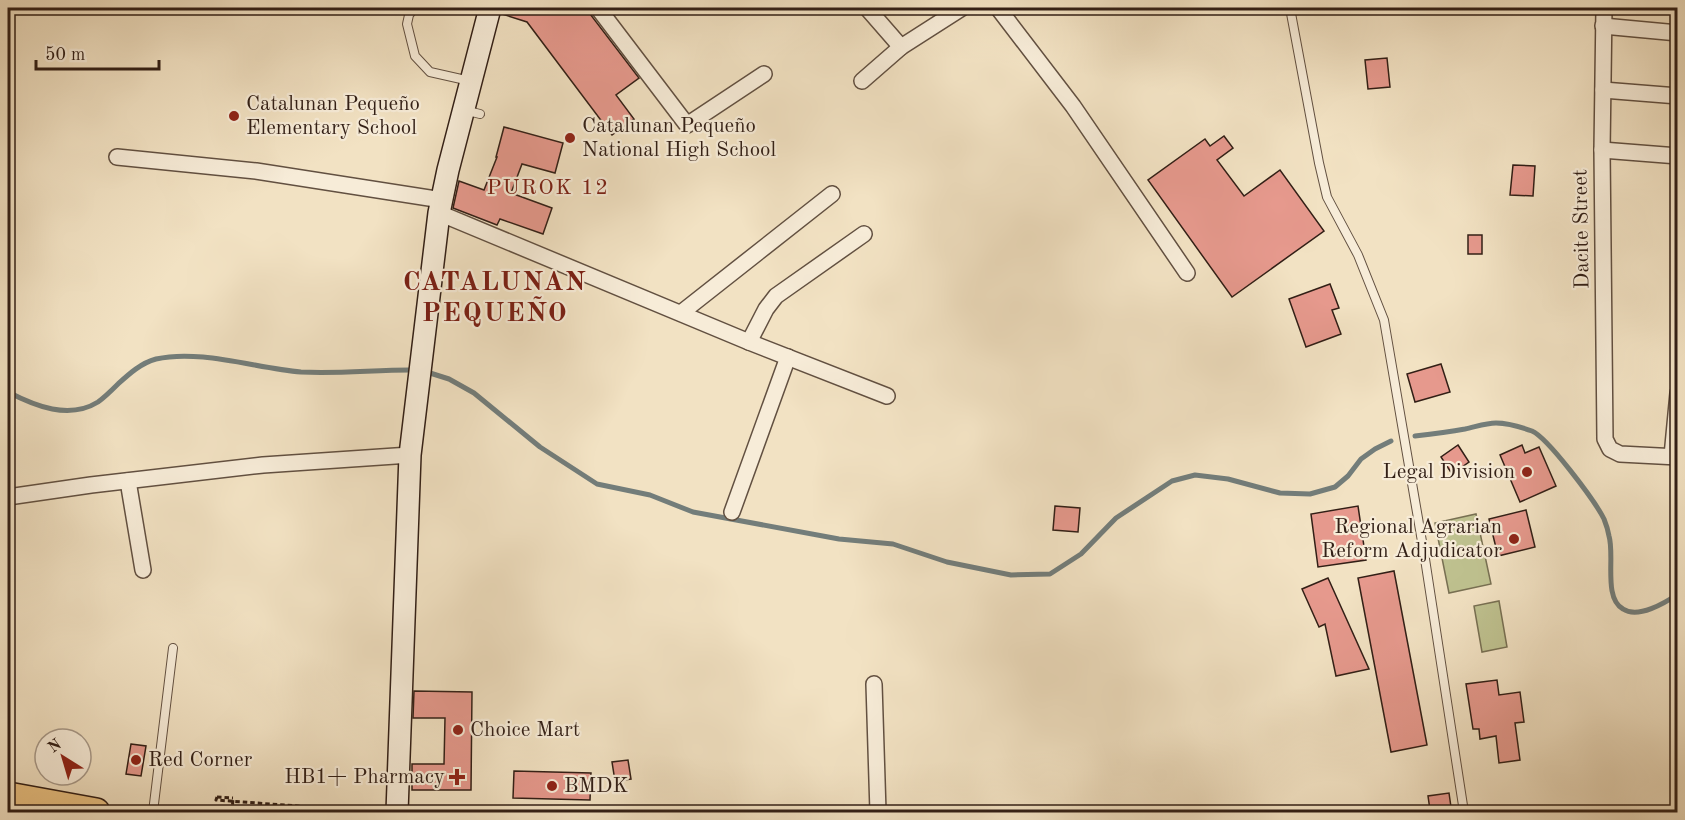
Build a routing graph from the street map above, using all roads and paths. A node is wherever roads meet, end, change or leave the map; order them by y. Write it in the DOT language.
graph roads {
  1 [pos="414,8"];
  2 [pos="490,8"];
  3 [pos="598,8"];
  4 [pos="867,8"];
  5 [pos="962,8"];
  6 [pos="998,8"];
  7 [pos="1290,8"];
  8 [pos="1604,8"];
  9 [pos="1603,26"];
  10 [pos="1677,33"];
  11 [pos="901,47"];
  12 [pos="764,74"];
  13 [pos="862,81"];
  14 [pos="471,82"];
  15 [pos="1603,90"];
  16 [pos="1677,96"];
  17 [pos="1602,150"];
  18 [pos="1677,156"];
  19 [pos="117,157"];
  20 [pos="832,194"];
  21 [pos="441,206"];
  22 [pos="864,234"];
  23 [pos="1187,273"];
  24 [pos="681,314"];
  25 [pos="749,342"];
  26 [pos="788,357"];
  27 [pos="1677,393"];
  28 [pos="887,396"];
  29 [pos="410,455"];
  30 [pos="1675,457"];
  31 [pos="128,481"];
  32 [pos="8,497"];
  33 [pos="732,512"];
  34 [pos="143,570"];
  35 [pos="173,648"];
  36 [pos="874,684"];
  37 [pos="8,796"];
  38 [pos="82,811"];
  39 [pos="153,813"];
  40 [pos="232,813"];
  41 [pos="383,813"];
  42 [pos="397,813"];
  43 [pos="878,813"];
  44 [pos="1464,813"];
  1 -- 14 [label="lane"];
  2 -- 14 [label="street"];
  3 -- 12 [label="street"];
  4 -- 11 [label="street"];
  5 -- 11 [label="street"];
  6 -- 23 [label="street"];
  7 -- 44 [label="lane"];
  8 -- 9 [label="street, Dacite Street"];
  9 -- 10 [label="street"];
  9 -- 15 [label="street, Dacite Street"];
  11 -- 13 [label="street"];
  14 -- 21 [label="street"];
  15 -- 16 [label="street"];
  15 -- 17 [label="street, Dacite Street"];
  17 -- 18 [label="street"];
  17 -- 30 [label="street, Dacite Street"];
  19 -- 21 [label="street"];
  20 -- 24 [label="street"];
  21 -- 24 [label="street"];
  21 -- 29 [label="street"];
  22 -- 25 [label="street"];
  24 -- 25 [label="street"];
  25 -- 26 [label="street"];
  26 -- 28 [label="street"];
  26 -- 33 [label="street"];
  27 -- 30 [label="street"];
  29 -- 31 [label="street"];
  29 -- 42 [label="street"];
  31 -- 32 [label="street"];
  31 -- 34 [label="street"];
  35 -- 39 [label="lane"];
  36 -- 43 [label="street"];
  37 -- 38 [label="highway"];
  40 -- 41 [label="path, bridge"];
}
